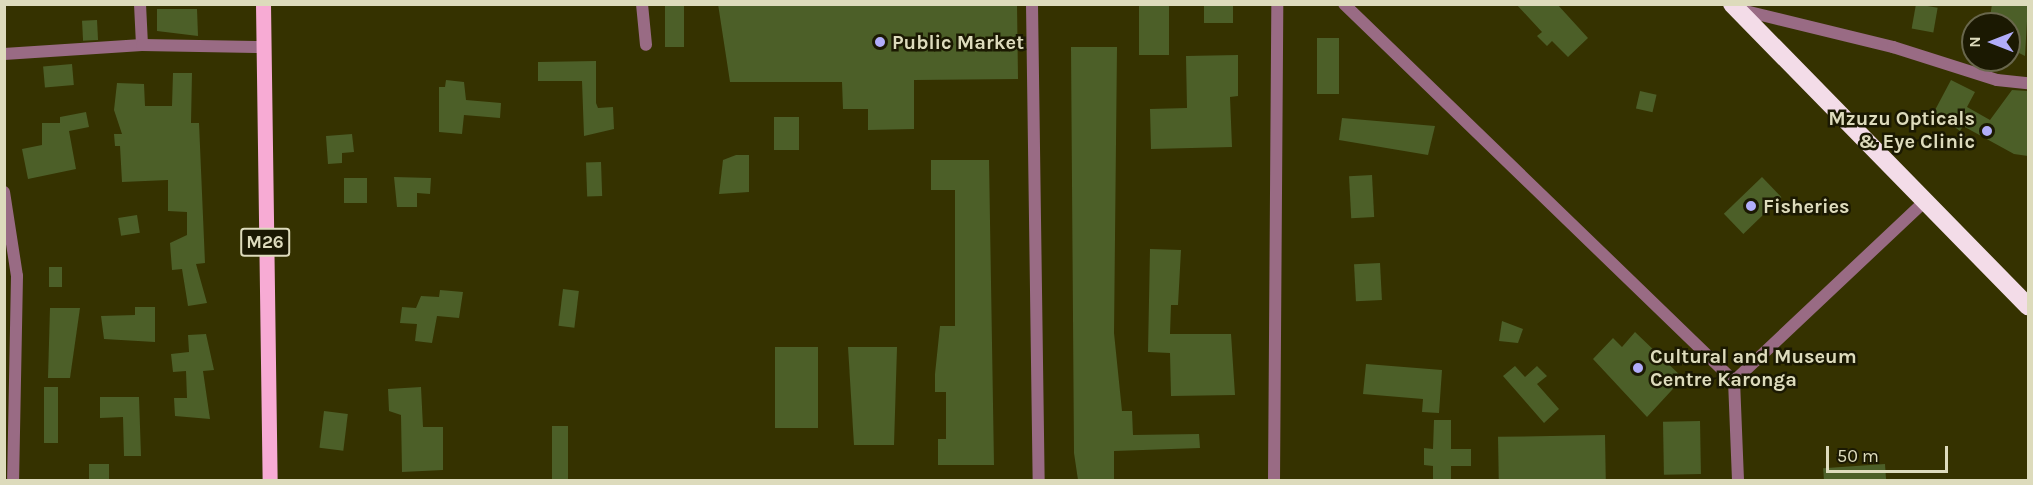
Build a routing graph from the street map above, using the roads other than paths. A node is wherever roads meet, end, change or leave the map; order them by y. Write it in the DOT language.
graph roads {
  1 [pos="140,4"];
  2 [pos="263,4"];
  3 [pos="642,4"];
  4 [pos="1032,4"];
  5 [pos="1278,4"];
  6 [pos="1344,4"];
  7 [pos="1734,7"];
  8 [pos="142,45"];
  9 [pos="646,45"];
  10 [pos="261,47"];
  11 [pos="4,54"];
  12 [pos="2028,82"];
  13 [pos="4,192"];
  14 [pos="1925,201"];
  15 [pos="2028,306"];
  16 [pos="1734,381"];
  17 [pos="13,480"];
  18 [pos="270,480"];
  19 [pos="1039,480"];
  20 [pos="1274,480"];
  21 [pos="1738,480"];
  1 -- 8 [label="street"];
  2 -- 10 [label="main road, M26"];
  3 -- 9 [label="street"];
  4 -- 19 [label="street"];
  5 -- 20 [label="street"];
  6 -- 16 [label="street"];
  7 -- 12 [label="street"];
  7 -- 14 [label="highway"];
  8 -- 10 [label="street"];
  8 -- 11 [label="street"];
  10 -- 18 [label="main road, M26"];
  13 -- 17 [label="street"];
  14 -- 15 [label="highway"];
  14 -- 16 [label="street"];
  16 -- 21 [label="street"];
}
